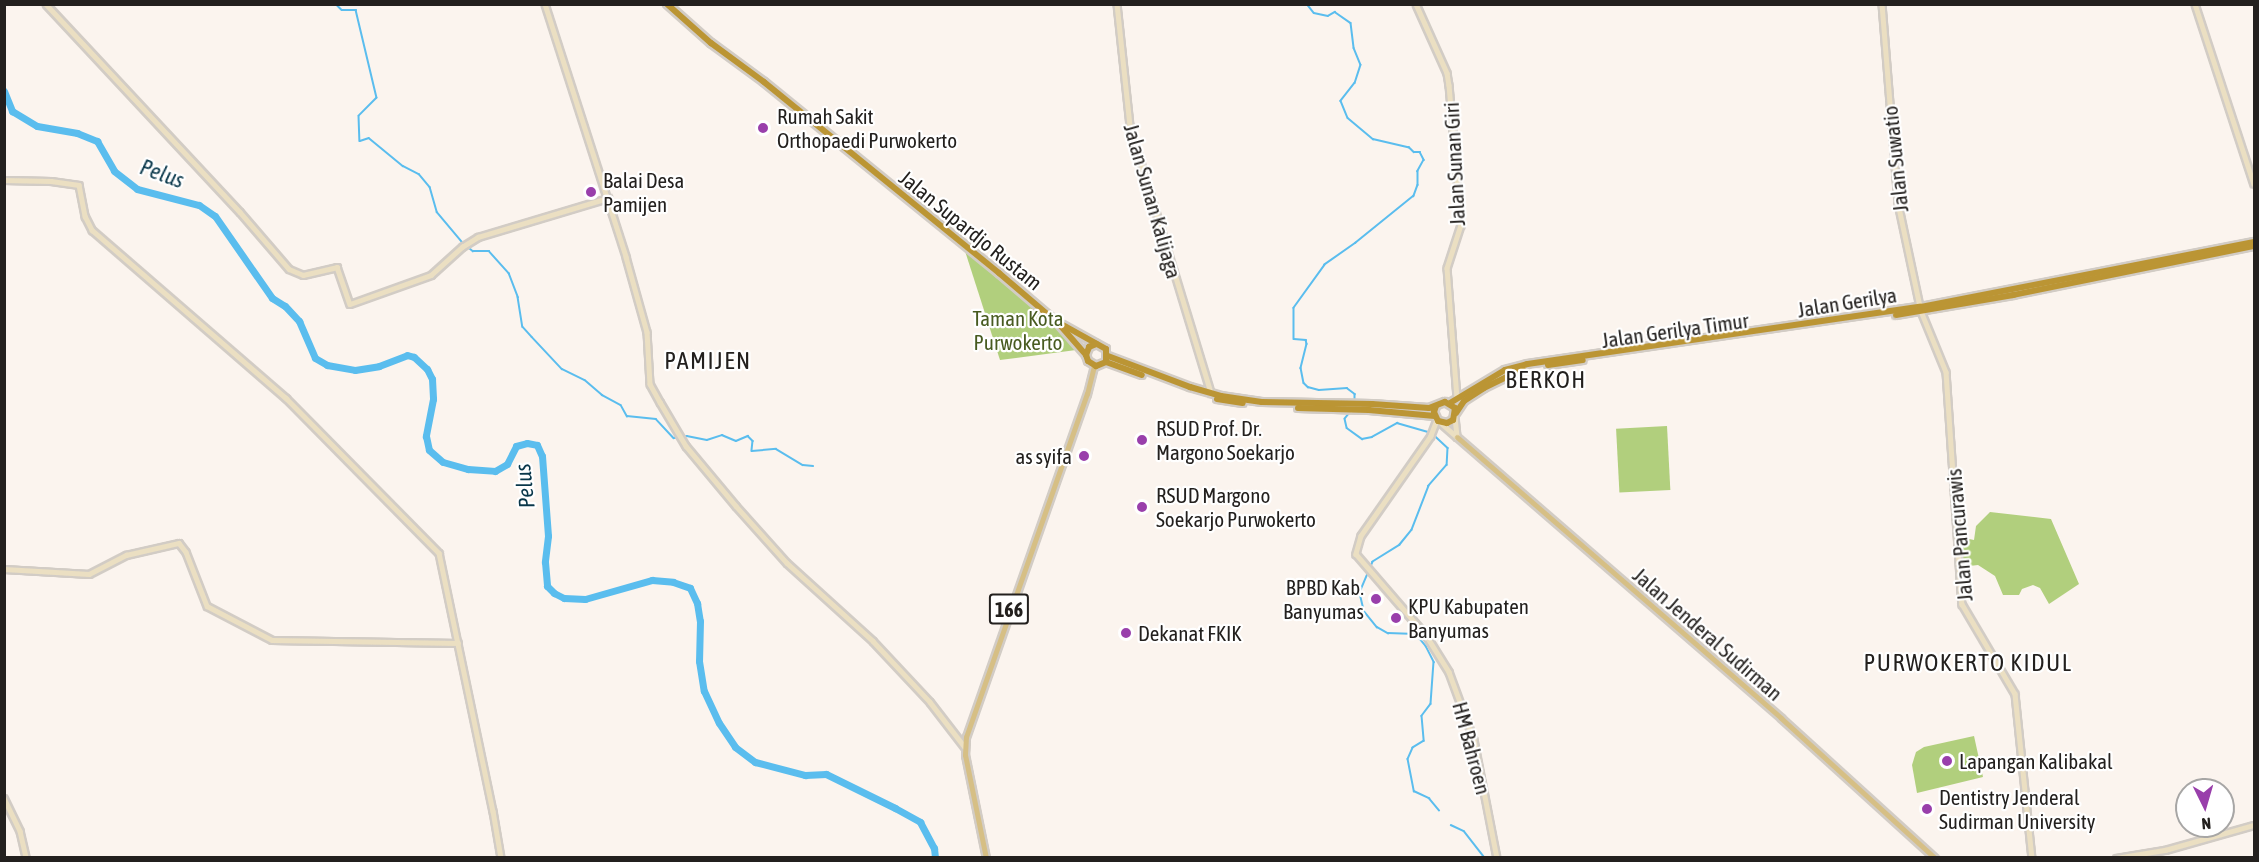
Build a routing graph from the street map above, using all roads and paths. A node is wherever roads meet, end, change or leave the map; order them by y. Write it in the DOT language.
graph roads {
  1 [pos="46,4"];
  2 [pos="545,4"];
  3 [pos="667,4"];
  4 [pos="1117,4"];
  5 [pos="1416,4"];
  6 [pos="1882,4"];
  7 [pos="2195,4"];
  8 [pos="4,180"];
  9 [pos="2254,184"];
  10 [pos="608,198"];
  11 [pos="2254,244"];
  12 [pos="1921,309"];
  13 [pos="1914,312"];
  14 [pos="1059,324"];
  15 [pos="1760,333"];
  16 [pos="1096,344"];
  17 [pos="1086,355"];
  18 [pos="1107,359"];
  19 [pos="1543,363"];
  20 [pos="1094,366"];
  21 [pos="1211,393"];
  22 [pos="1454,401"];
  23 [pos="1436,406"];
  24 [pos="1370,407"];
  25 [pos="1455,415"];
  26 [pos="1438,419"];
  27 [pos="1457,437"];
  28 [pos="4,569"];
  29 [pos="458,643"];
  30 [pos="964,746"];
  31 [pos="4,798"];
  32 [pos="2254,825"];
  33 [pos="26,858"];
  34 [pos="501,858"];
  35 [pos="986,858"];
  36 [pos="1497,858"];
  37 [pos="1935,858"];
  38 [pos="2032,858"];
  39 [pos="2116,858"];
  1 -- 10 [label="street"];
  2 -- 10 [label="street"];
  3 -- 14 [label="highway, Jalan Supardjo Rustam"];
  4 -- 21 [label="street, Jalan Sunan Kalijaga"];
  5 -- 22 [label="street, Jalan Sunan Giri"];
  6 -- 12 [label="street, Jalan Suwatio"];
  7 -- 9 [label="street"];
  8 -- 29 [label="street"];
  10 -- 30 [label="street"];
  11 -- 12 [label="highway, Jalan Gerilya"];
  12 -- 13 [label="highway, Jalan Gerilya"];
  12 -- 15 [label="highway, Jalan Gerilya"];
  12 -- 38 [label="street, Jalan Pancurawis"];
  13 -- 15 [label="highway, Jalan Gerilya Timur"];
  14 -- 16 [label="highway, Jalan Supardjo Rustam"];
  14 -- 17 [label="highway, Jalan Supardjo Rustam"];
  15 -- 19 [label="highway, Jalan Gerilya Timur"];
  16 -- 17 [label="highway"];
  16 -- 18 [label="highway"];
  17 -- 20 [label="highway"];
  18 -- 20 [label="highway"];
  18 -- 21 [label="highway"];
  18 -- 24 [label="highway"];
  19 -- 22 [label="highway"];
  19 -- 25 [label="highway, Jalan Gerilya Timur"];
  20 -- 30 [label="main road, 166"];
  21 -- 24 [label="highway"];
  22 -- 23 [label="highway"];
  22 -- 25 [label="highway"];
  23 -- 24 [label="highway"];
  23 -- 26 [label="highway"];
  24 -- 26 [label="highway"];
  25 -- 26 [label="highway, Jalan Gerilya Timur"];
  25 -- 27 [label="street"];
  26 -- 27 [label="street"];
  26 -- 36 [label="street, HM Bahroen"];
  27 -- 37 [label="main road, Jalan Jenderal Sudirman"];
  28 -- 29 [label="street"];
  29 -- 34 [label="street"];
  30 -- 35 [label="main road, 166"];
  31 -- 33 [label="street"];
  32 -- 39 [label="street"];
}
